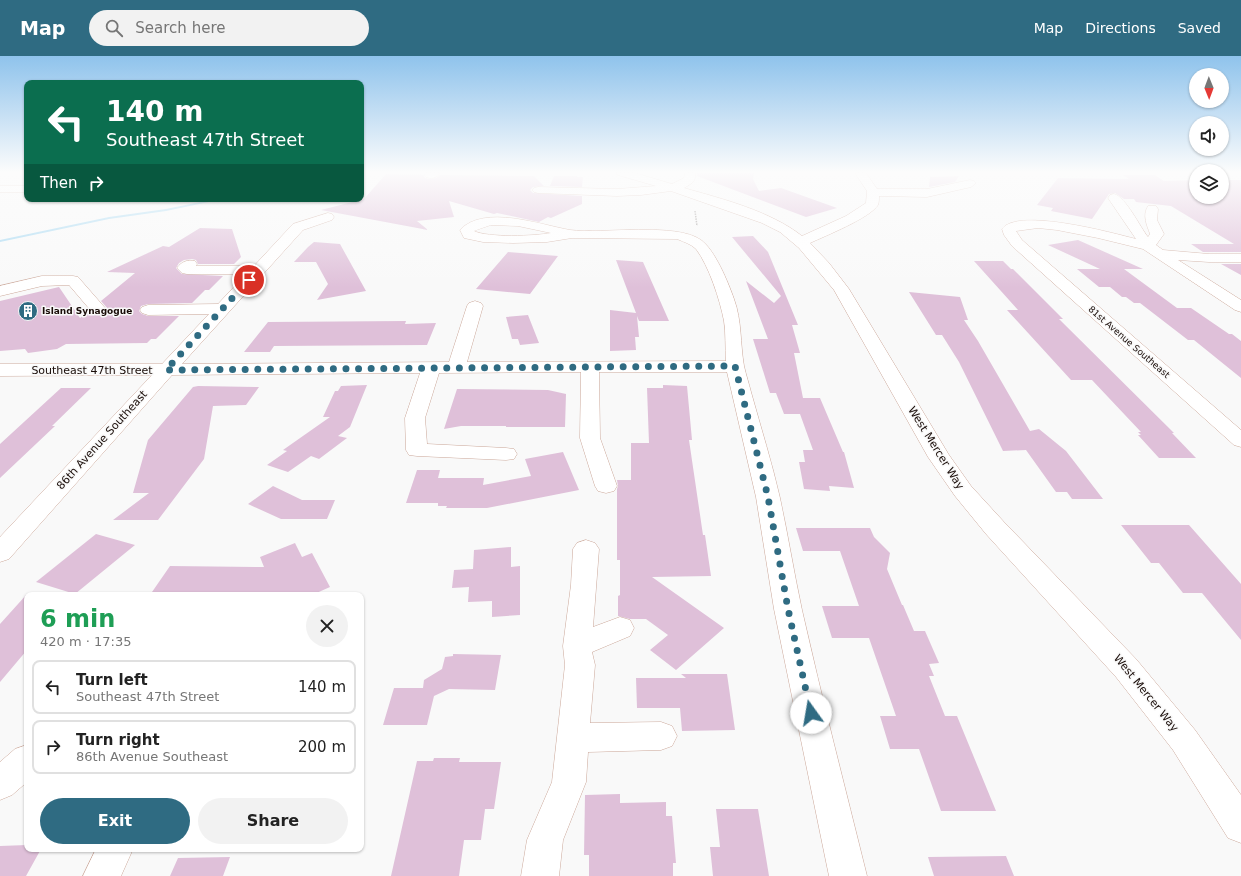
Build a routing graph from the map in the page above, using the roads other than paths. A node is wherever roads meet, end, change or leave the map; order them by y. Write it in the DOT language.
graph roads {
  1 [pos="743,211"];
  2 [pos="864,211"];
  3 [pos="1124,211"];
  4 [pos="1152,211"];
  5 [pos="328,217"];
  6 [pos="572,234"];
  7 [pos="800,242"];
  8 [pos="1148,246"];
  9 [pos="1160,254"];
  10 [pos="1241,258"];
  11 [pos="190,264"];
  12 [pos="258,270"];
  13 [pos="0,284"];
  14 [pos="25,284"];
  15 [pos="0,291"];
  16 [pos="475,306"];
  17 [pos="1241,307"];
  18 [pos="98,309"];
  19 [pos="222,309"];
  20 [pos="148,310"];
  21 [pos="735,366"];
  22 [pos="590,367"];
  23 [pos="432,368"];
  24 [pos="456,368"];
  25 [pos="0,370"];
  26 [pos="166,370"];
  27 [pos="1241,441"];
  28 [pos="506,454"];
  29 [pos="606,486"];
  30 [pos="586,549"];
  31 [pos="0,553"];
  32 [pos="620,628"];
  33 [pos="577,646"];
  34 [pos="661,736"];
  35 [pos="572,738"];
  36 [pos="24,763"];
  37 [pos="0,784"];
  38 [pos="1241,825"];
  39 [pos="114,852"];
  40 [pos="102,876"];
  41 [pos="540,876"];
  42 [pos="848,876"];
  1 -- 7 [label="street, West Mercer Way"];
  2 -- 7 [label="street"];
  3 -- 8 [label="street"];
  4 -- 8 [label="street"];
  5 -- 12 [label="street, 86th Avenue Southeast"];
  6 -- 6 [label="street"];
  6 -- 21 [label="street"];
  7 -- 38 [label="street, West Mercer Way"];
  8 -- 9 [label="street"];
  8 -- 27 [label="street, 81st Avenue Southeast"];
  9 -- 10 [label="street"];
  9 -- 17 [label="street"];
  11 -- 12 [label="street"];
  12 -- 19 [label="street, 86th Avenue Southeast"];
  13 -- 14 [label="street"];
  14 -- 15 [label="street"];
  14 -- 18 [label="street"];
  16 -- 24 [label="street"];
  19 -- 20 [label="street"];
  19 -- 26 [label="street, 86th Avenue Southeast"];
  21 -- 22 [label="street, Southeast 47th Street"];
  21 -- 42 [label="street"];
  22 -- 24 [label="street, Southeast 47th Street"];
  22 -- 29 [label="street"];
  23 -- 24 [label="street, Southeast 47th Street"];
  23 -- 26 [label="street, Southeast 47th Street"];
  23 -- 28 [label="street"];
  25 -- 26 [label="street, Southeast 47th Street"];
  26 -- 31 [label="street, 86th Avenue Southeast"];
  30 -- 33 [label="street"];
  32 -- 33 [label="street"];
  33 -- 35 [label="street"];
  34 -- 35 [label="street"];
  35 -- 41 [label="street"];
  36 -- 37 [label="street"];
  39 -- 40 [label="street"];
}
